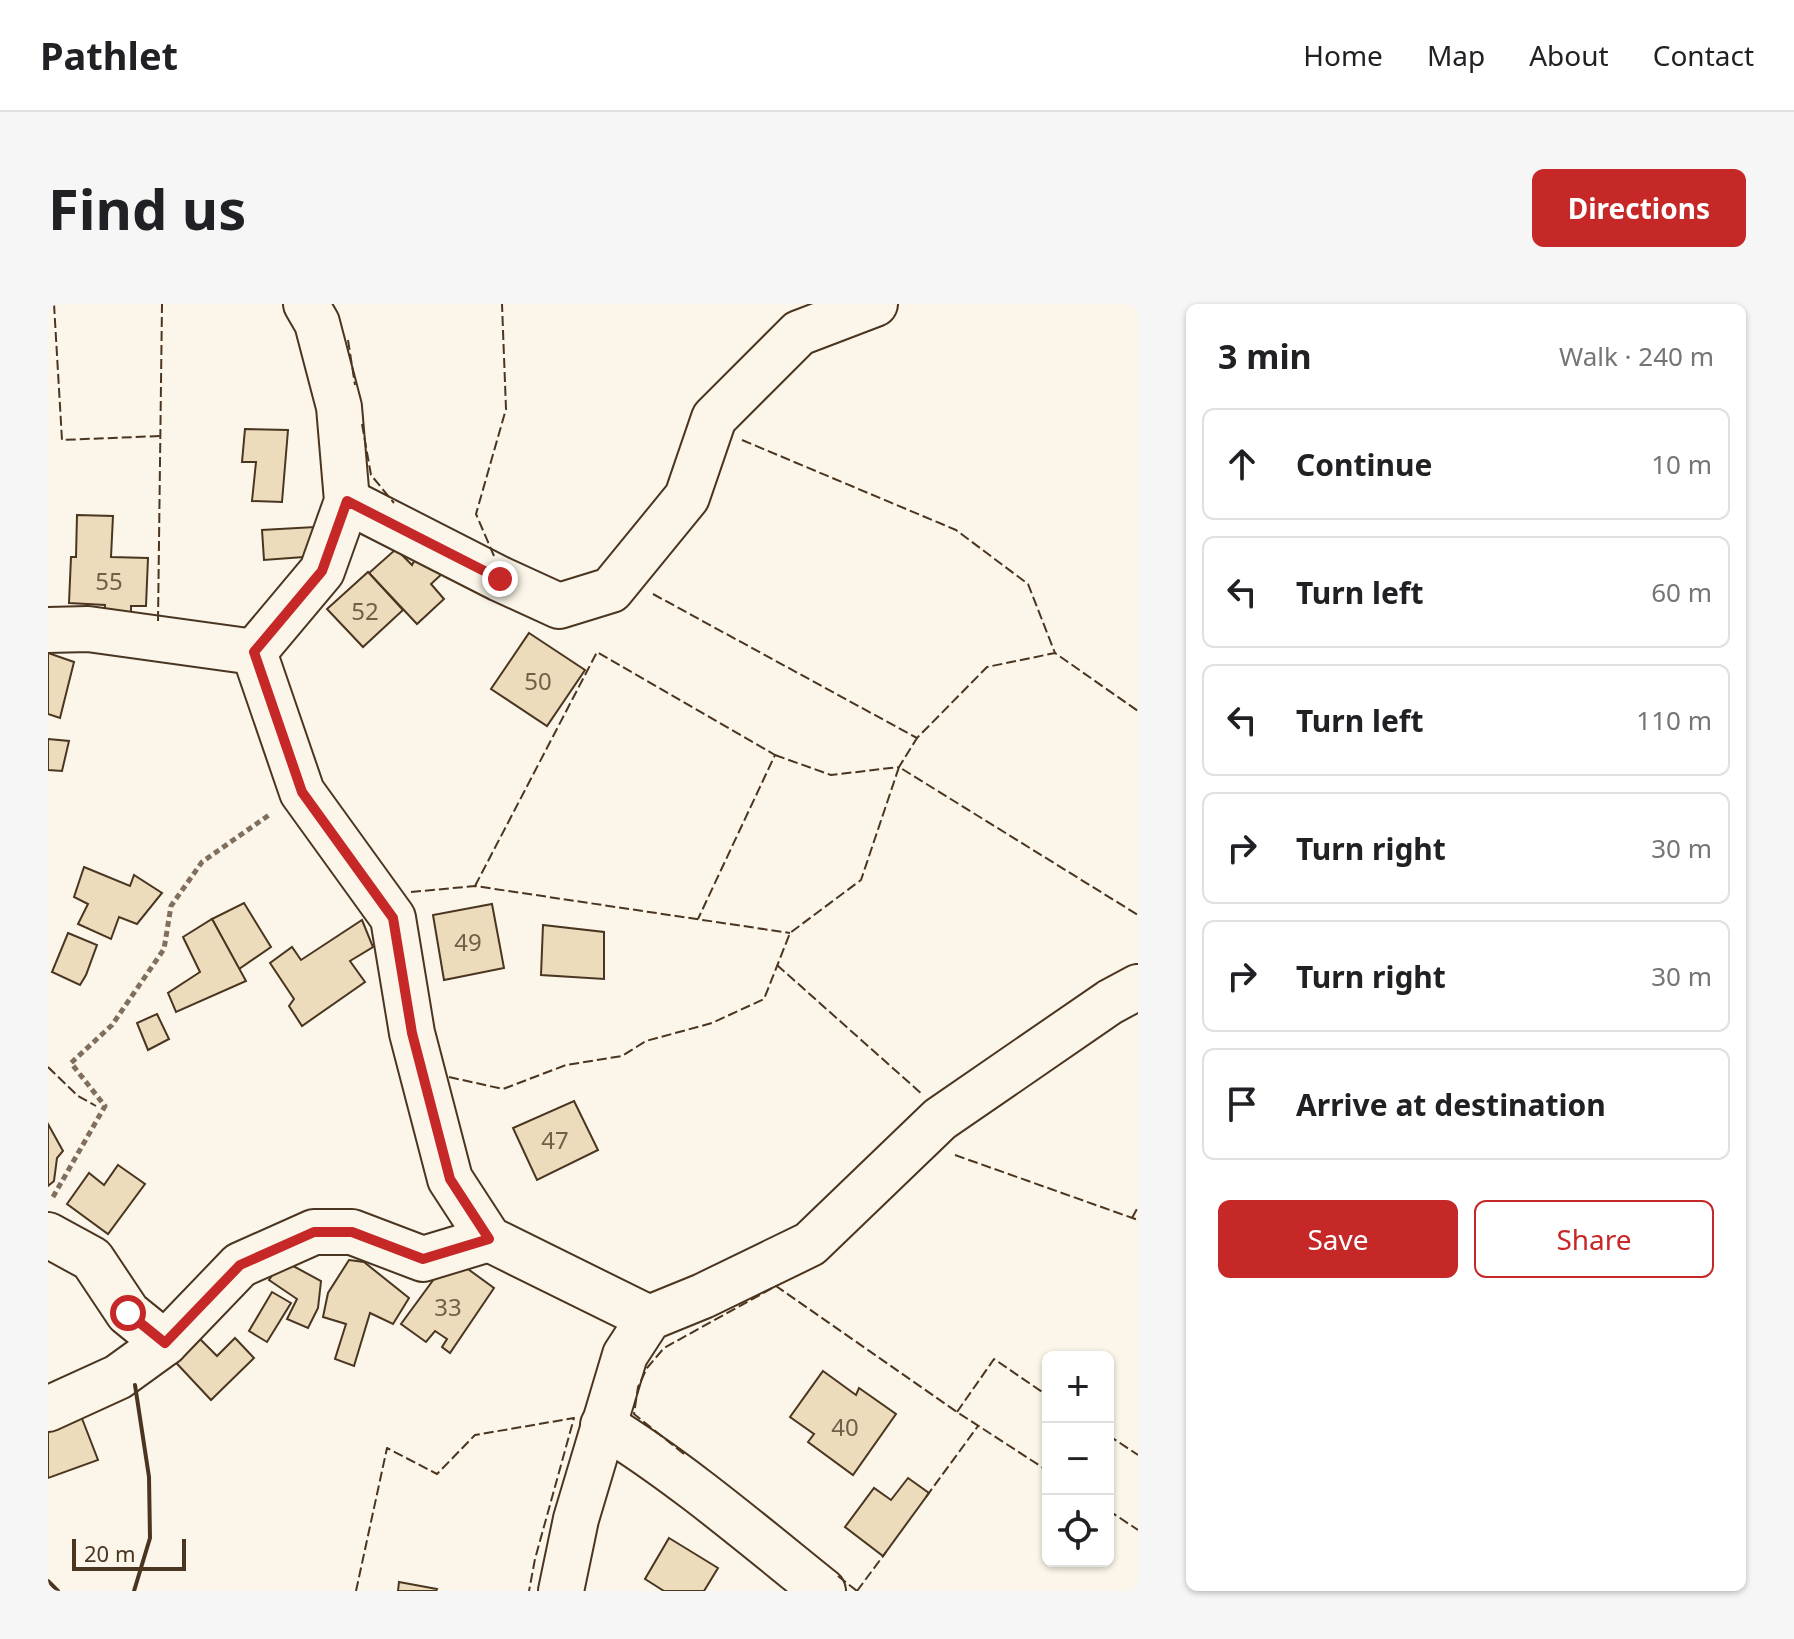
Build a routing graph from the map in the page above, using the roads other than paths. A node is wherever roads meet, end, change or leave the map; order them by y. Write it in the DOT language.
graph roads {
  1 [pos="306,304"];
  2 [pos="875,304"];
  3 [pos="347,501"];
  4 [pos="48,630"];
  5 [pos="254,652"];
  6 [pos="1138,987"];
  7 [pos="48,1235"];
  8 [pos="489,1239"];
  9 [pos="649,1318"];
  10 [pos="165,1343"];
  11 [pos="48,1409"];
  12 [pos="603,1425"];
  13 [pos="561,1591"];
  14 [pos="823,1591"];
  1 -- 3 [label="street"];
  2 -- 3 [label="street"];
  3 -- 5 [label="street"];
  4 -- 5 [label="street"];
  5 -- 8 [label="street"];
  6 -- 9 [label="street"];
  7 -- 10 [label="street"];
  8 -- 9 [label="street"];
  8 -- 10 [label="street"];
  9 -- 12 [label="street"];
  10 -- 11 [label="street"];
  12 -- 13 [label="street"];
  12 -- 14 [label="street"];
}
